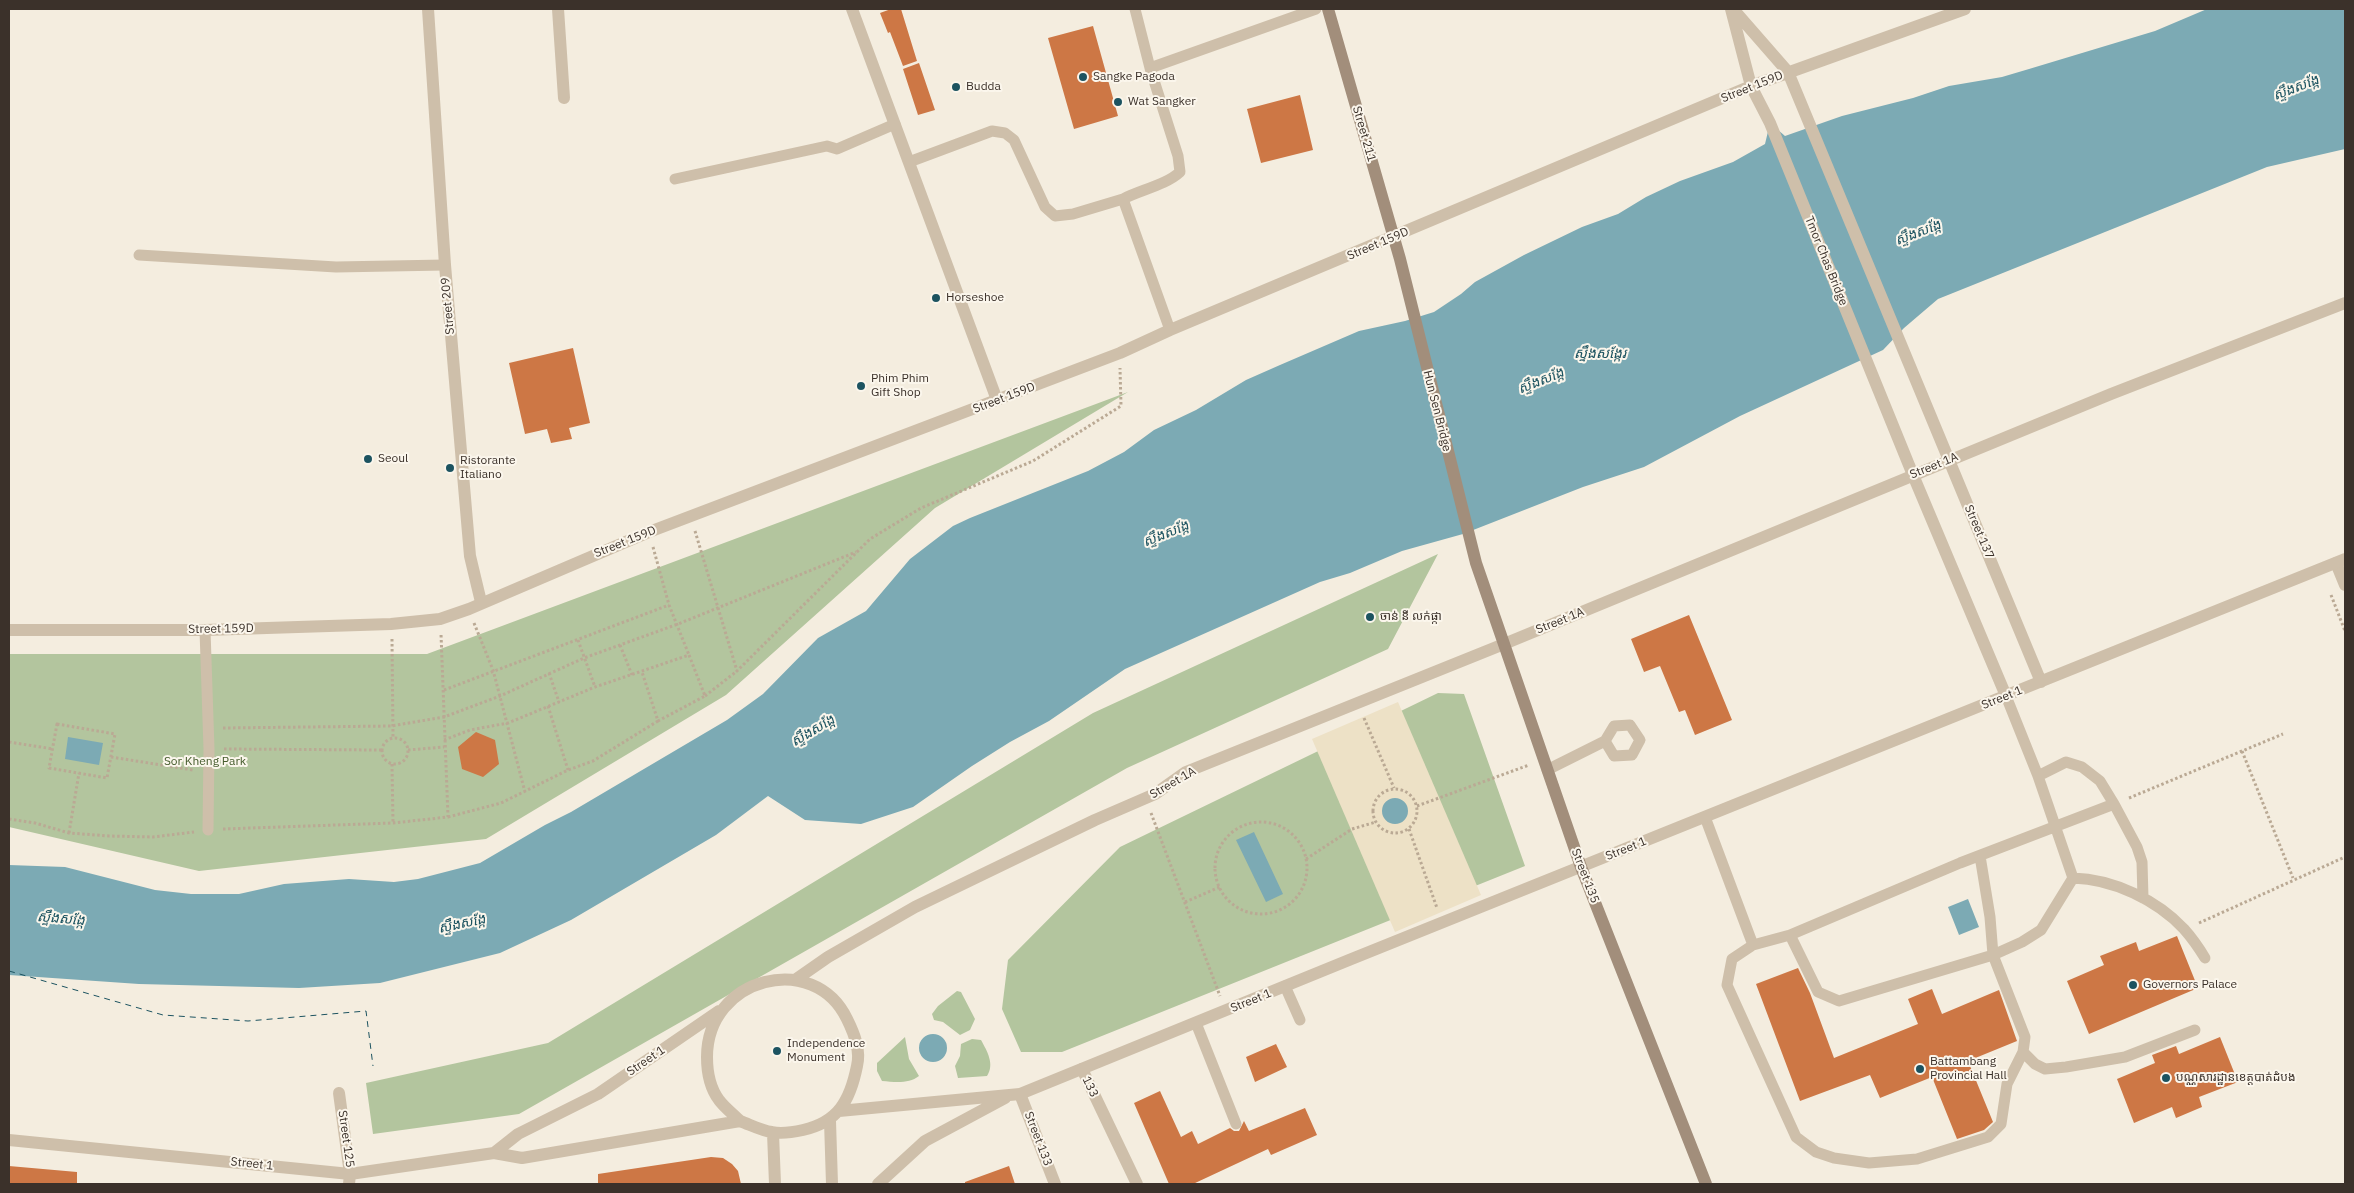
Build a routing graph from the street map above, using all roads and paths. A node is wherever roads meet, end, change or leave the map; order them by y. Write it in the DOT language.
graph roads {
  1 [pos="428,9"];
  2 [pos="558,9"];
  3 [pos="852,9"];
  4 [pos="1135,9"];
  5 [pos="1316,9"];
  6 [pos="1328,9"];
  7 [pos="1732,9"];
  8 [pos="1965,9"];
  9 [pos="1150,68"];
  10 [pos="1788,72"];
  11 [pos="1752,86"];
  12 [pos="564,98"];
  13 [pos="895,124"];
  14 [pos="909,162"];
  15 [pos="675,178"];
  16 [pos="1122,199"];
  17 [pos="1393,238"];
  18 [pos="139,255"];
  19 [pos="1400,259"];
  20 [pos="444,265"];
  21 [pos="2345,303"];
  22 [pos="1170,330"];
  23 [pos="1120,353"];
  24 [pos="997,400"];
  25 [pos="1949,460"];
  26 [pos="1913,475"];
  27 [pos="690,516"];
  28 [pos="648,532"];
  29 [pos="859,551"];
  30 [pos="2340,561"];
  31 [pos="1476,563"];
  32 [pos="2345,585"];
  33 [pos="2330,594"];
  34 [pos="481,602"];
  35 [pos="669,605"];
  36 [pos="716,608"];
  37 [pos="469,609"];
  38 [pos="440,619"];
  39 [pos="391,624"];
  40 [pos="678,624"];
  41 [pos="9,630"];
  42 [pos="205,630"];
  43 [pos="2345,631"];
  44 [pos="578,640"];
  45 [pos="1504,644"];
  46 [pos="620,645"];
  47 [pos="689,655"];
  48 [pos="584,658"];
  49 [pos="493,670"];
  50 [pos="737,671"];
  51 [pos="642,672"];
  52 [pos="550,674"];
  53 [pos="632,675"];
  54 [pos="2041,682"];
  55 [pos="594,687"];
  56 [pos="444,690"];
  57 [pos="500,696"];
  58 [pos="705,696"];
  59 [pos="2006,696"];
  60 [pos="559,702"];
  61 [pos="1357,704"];
  62 [pos="548,706"];
  63 [pos="444,718"];
  64 [pos="658,722"];
  65 [pos="508,723"];
  66 [pos="391,726"];
  67 [pos="208,729"];
  68 [pos="2282,734"];
  69 [pos="393,738"];
  70 [pos="444,740"];
  71 [pos="1606,741"];
  72 [pos="9,742"];
  73 [pos="444,747"];
  74 [pos="53,749"];
  75 [pos="209,749"];
  76 [pos="381,750"];
  77 [pos="408,750"];
  78 [pos="2242,751"];
  79 [pos="111,757"];
  80 [pos="392,764"];
  81 [pos="1546,765"];
  82 [pos="568,770"];
  83 [pos="209,772"];
  84 [pos="79,773"];
  85 [pos="2038,776"];
  86 [pos="1394,788"];
  87 [pos="524,792"];
  88 [pos="2114,804"];
  89 [pos="1417,806"];
  90 [pos="1150,810"];
  91 [pos="448,817"];
  92 [pos="1706,817"];
  93 [pos="9,820"];
  94 [pos="393,822"];
  95 [pos="1376,822"];
  96 [pos="2055,826"];
  97 [pos="1409,829"];
  98 [pos="208,830"];
  99 [pos="69,833"];
  100 [pos="1980,856"];
  101 [pos="2345,857"];
  102 [pos="1306,859"];
  103 [pos="1581,867"];
  104 [pos="2073,878"];
  105 [pos="2293,878"];
  106 [pos="1220,887"];
  107 [pos="2143,898"];
  108 [pos="1185,902"];
  109 [pos="1443,923"];
  110 [pos="2184,930"];
  111 [pos="1790,935"];
  112 [pos="1754,945"];
  113 [pos="1993,954"];
  114 [pos="2206,958"];
  115 [pos="795,980"];
  116 [pos="1285,986"];
  117 [pos="719,1011"];
  118 [pos="1226,1011"];
  119 [pos="1300,1020"];
  120 [pos="1196,1023"];
  121 [pos="2195,1030"];
  122 [pos="2023,1052"];
  123 [pos="1082,1070"];
  124 [pos="340,1093"];
  125 [pos="1015,1095"];
  126 [pos="839,1111"];
  127 [pos="740,1121"];
  128 [pos="830,1121"];
  129 [pos="1236,1124"];
  130 [pos="773,1133"];
  131 [pos="9,1140"];
  132 [pos="494,1153"];
  133 [pos="350,1179"];
  134 [pos="774,1184"];
  135 [pos="832,1184"];
  136 [pos="878,1184"];
  137 [pos="1055,1184"];
  138 [pos="1137,1184"];
  139 [pos="1706,1184"];
  1 -- 20 [label="street, Street 209"];
  2 -- 12 [label="street"];
  3 -- 13 [label="street"];
  4 -- 9 [label="lane"];
  5 -- 9 [label="lane"];
  6 -- 17 [label="main road, Street 211"];
  7 -- 10 [label="street, Street 137"];
  7 -- 11 [label="street, Tmor Chas Bridge"];
  8 -- 10 [label="street, Street 159D"];
  9 -- 16 [label="lane"];
  10 -- 11 [label="street, Street 159D"];
  10 -- 25 [label="street, Street 137"];
  11 -- 17 [label="street, Street 159D"];
  11 -- 26 [label="street, Tmor Chas Bridge"];
  13 -- 14 [label="street"];
  13 -- 15 [label="lane"];
  14 -- 16 [label="lane"];
  14 -- 24 [label="street"];
  16 -- 22 [label="lane"];
  17 -- 19 [label="main road, Street 211"];
  17 -- 22 [label="street, Street 159D"];
  18 -- 20 [label="lane"];
  19 -- 31 [label="main road, Hun Sen Bridge"];
  20 -- 34 [label="street, Street 209"];
  21 -- 25 [label="street, Street 1A"];
  22 -- 23 [label="street, Street 159D"];
  23 -- 24 [label="street, Street 159D"];
  23 -- 29 [label="path"];
  24 -- 27 [label="street, Street 159D"];
  25 -- 26 [label="street, Street 1A"];
  25 -- 54 [label="street, Street 137"];
  26 -- 45 [label="street, Street 1A"];
  26 -- 59 [label="street"];
  27 -- 28 [label="street, Street 159D"];
  27 -- 36 [label="path"];
  28 -- 34 [label="street, Street 159D"];
  28 -- 35 [label="path"];
  29 -- 36 [label="path"];
  29 -- 50 [label="path"];
  30 -- 32 [label="street"];
  30 -- 54 [label="street, Street 1"];
  31 -- 45 [label="main road, Street 135"];
  33 -- 43 [label="path"];
  34 -- 37 [label="street, Street 159D"];
  35 -- 40 [label="path"];
  35 -- 44 [label="path"];
  36 -- 40 [label="path"];
  36 -- 50 [label="path"];
  37 -- 38 [label="street, Street 159D"];
  37 -- 49 [label="path"];
  38 -- 39 [label="street, Street 159D"];
  38 -- 56 [label="path"];
  39 -- 42 [label="street, Street 159D"];
  39 -- 66 [label="path"];
  40 -- 46 [label="path"];
  40 -- 47 [label="path"];
  41 -- 42 [label="street, Street 159D"];
  42 -- 67 [label="lane"];
  44 -- 48 [label="path"];
  44 -- 49 [label="path"];
  45 -- 61 [label="street, Street 1A"];
  45 -- 81 [label="main road, Street 135"];
  46 -- 48 [label="path"];
  46 -- 53 [label="path"];
  47 -- 51 [label="path"];
  47 -- 58 [label="path"];
  48 -- 52 [label="path"];
  48 -- 55 [label="path"];
  49 -- 56 [label="path"];
  49 -- 57 [label="path"];
  50 -- 58 [label="path"];
  51 -- 53 [label="path"];
  51 -- 64 [label="path"];
  52 -- 57 [label="path"];
  52 -- 60 [label="path"];
  53 -- 55 [label="path"];
  54 -- 59 [label="street, Street 1"];
  55 -- 60 [label="path"];
  56 -- 63 [label="path"];
  57 -- 63 [label="path"];
  57 -- 65 [label="path"];
  58 -- 64 [label="path"];
  59 -- 85 [label="lane"];
  59 -- 92 [label="street, Street 1"];
  60 -- 62 [label="path"];
  61 -- 86 [label="path"];
  61 -- 115 [label="street, Street 1A"];
  62 -- 65 [label="path"];
  62 -- 82 [label="path"];
  63 -- 66 [label="path"];
  63 -- 70 [label="path"];
  64 -- 82 [label="path"];
  65 -- 70 [label="path"];
  65 -- 87 [label="path"];
  66 -- 67 [label="path"];
  66 -- 69 [label="path"];
  67 -- 75 [label="lane"];
  68 -- 78 [label="path"];
  69 -- 76 [label="path"];
  69 -- 77 [label="path"];
  70 -- 73 [label="path"];
  71 -- 81 [label="lane"];
  72 -- 74 [label="path"];
  73 -- 77 [label="path"];
  73 -- 91 [label="path"];
  74 -- 79 [label="path"];
  74 -- 84 [label="path"];
  75 -- 76 [label="path"];
  75 -- 83 [label="lane"];
  76 -- 80 [label="path"];
  77 -- 80 [label="path"];
  78 -- 88 [label="path"];
  78 -- 105 [label="path"];
  79 -- 83 [label="path"];
  79 -- 84 [label="path"];
  80 -- 94 [label="path"];
  81 -- 89 [label="path"];
  81 -- 103 [label="main road, Street 135"];
  82 -- 87 [label="path"];
  83 -- 98 [label="lane"];
  84 -- 99 [label="path"];
  85 -- 88 [label="lane"];
  85 -- 96 [label="lane"];
  86 -- 89 [label="path"];
  86 -- 95 [label="path"];
  87 -- 91 [label="path"];
  88 -- 96 [label="lane"];
  88 -- 107 [label="lane"];
  89 -- 97 [label="path"];
  90 -- 108 [label="path"];
  91 -- 94 [label="path"];
  92 -- 103 [label="street, Street 1"];
  92 -- 112 [label="lane"];
  93 -- 99 [label="path"];
  94 -- 98 [label="path"];
  95 -- 97 [label="path"];
  95 -- 102 [label="path"];
  96 -- 100 [label="lane"];
  96 -- 104 [label="lane"];
  97 -- 109 [label="path"];
  98 -- 99 [label="path"];
  100 -- 111 [label="lane"];
  100 -- 113 [label="lane"];
  101 -- 105 [label="path"];
  102 -- 106 [label="path"];
  102 -- 106 [label="path"];
  103 -- 109 [label="street, Street 1"];
  103 -- 139 [label="main road, Street 135"];
  104 -- 107 [label="lane"];
  104 -- 113 [label="lane"];
  105 -- 110 [label="path"];
  106 -- 108 [label="path"];
  107 -- 110 [label="lane"];
  108 -- 118 [label="path"];
  109 -- 116 [label="street, Street 1"];
  110 -- 114 [label="lane"];
  111 -- 112 [label="lane"];
  111 -- 113 [label="lane"];
  112 -- 122 [label="lane"];
  113 -- 122 [label="lane"];
  115 -- 117 [label="street"];
  115 -- 126 [label="street"];
  116 -- 118 [label="street, Street 1"];
  116 -- 119 [label="lane"];
  117 -- 127 [label="street"];
  117 -- 132 [label="street, Street 1"];
  118 -- 120 [label="street, Street 1"];
  120 -- 123 [label="street, Street 1"];
  120 -- 129 [label="lane"];
  121 -- 122 [label="lane"];
  123 -- 125 [label="street, Street 1"];
  123 -- 138 [label="street, 133"];
  124 -- 133 [label="street, Street 125"];
  125 -- 126 [label="street, Street 1"];
  125 -- 136 [label="street"];
  125 -- 137 [label="street, Street 133"];
  126 -- 128 [label="street"];
  127 -- 130 [label="street"];
  127 -- 132 [label="street, Street 1"];
  128 -- 130 [label="street"];
  128 -- 135 [label="street"];
  130 -- 134 [label="street"];
  131 -- 133 [label="street, Street 1"];
  132 -- 133 [label="street, Street 1"];
}
